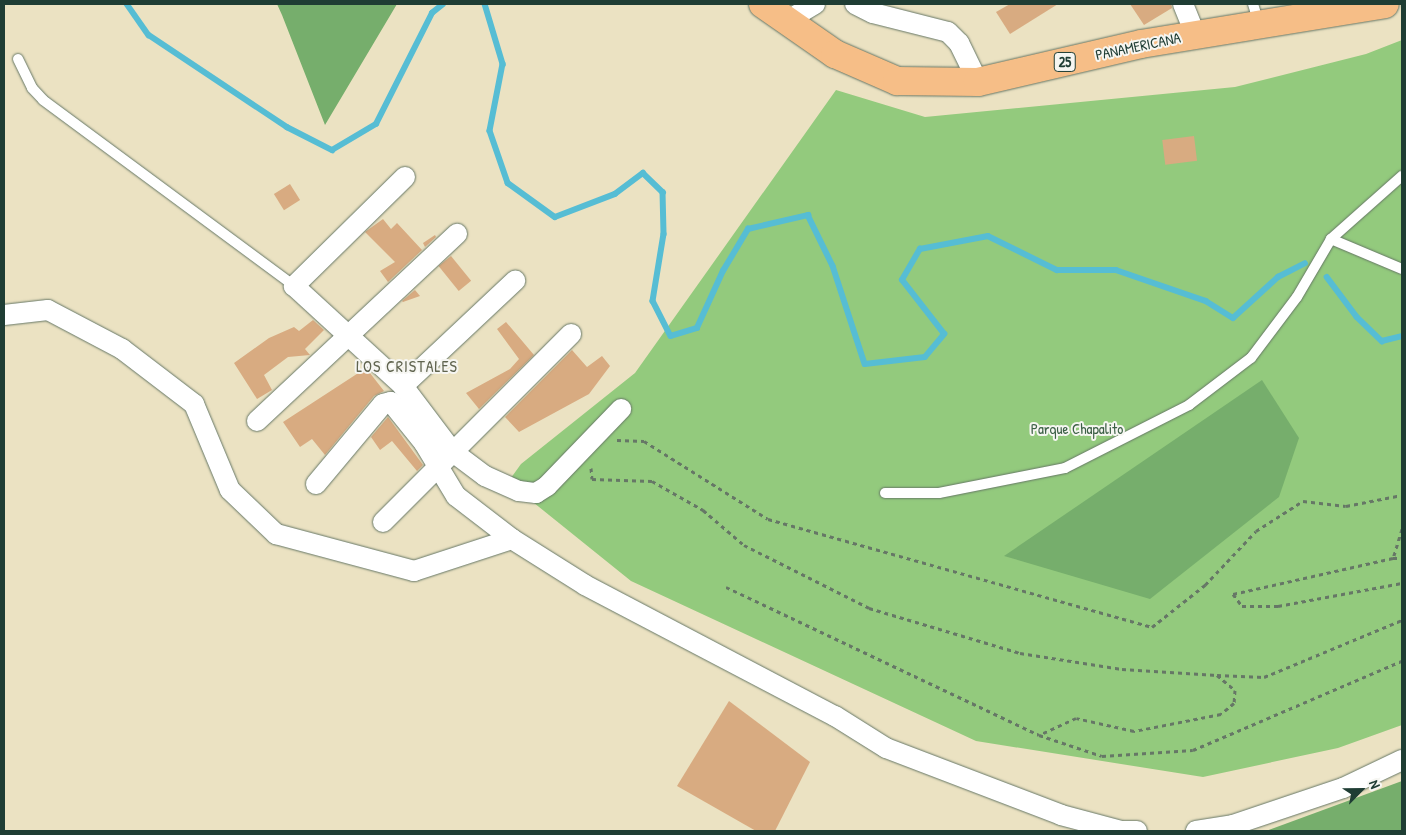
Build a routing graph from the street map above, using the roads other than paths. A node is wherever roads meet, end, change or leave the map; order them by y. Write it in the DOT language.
graph roads {
  1 [pos="763,4"];
  2 [pos="815,4"];
  3 [pos="854,4"];
  4 [pos="1183,4"];
  5 [pos="1385,4"];
  6 [pos="1256,14"];
  7 [pos="785,22"];
  8 [pos="1195,34"];
  9 [pos="18,59"];
  10 [pos="978,82"];
  11 [pos="1402,176"];
  12 [pos="405,177"];
  13 [pos="457,234"];
  14 [pos="1331,238"];
  15 [pos="1402,268"];
  16 [pos="515,281"];
  17 [pos="294,286"];
  18 [pos="4,315"];
  19 [pos="349,333"];
  20 [pos="571,334"];
  21 [pos="403,386"];
  22 [pos="620,409"];
  23 [pos="257,422"];
  24 [pos="453,452"];
  25 [pos="438,467"];
  26 [pos="316,484"];
  27 [pos="885,493"];
  28 [pos="383,522"];
  29 [pos="512,539"];
  30 [pos="1402,760"];
  31 [pos="1137,831"];
  32 [pos="1196,831"];
  1 -- 7 [label="main road, PANAMERICANA / 25"];
  2 -- 7 [label="street"];
  3 -- 10 [label="street"];
  4 -- 8 [label="street"];
  5 -- 6 [label="main road, PANAMERICANA / 25"];
  6 -- 8 [label="main road, PANAMERICANA / 25"];
  7 -- 10 [label="main road, PANAMERICANA / 25"];
  8 -- 10 [label="main road, PANAMERICANA / 25"];
  9 -- 17 [label="lane"];
  11 -- 14 [label="lane"];
  12 -- 17 [label="street"];
  13 -- 19 [label="street"];
  14 -- 15 [label="lane"];
  14 -- 27 [label="lane"];
  16 -- 21 [label="street"];
  17 -- 19 [label="street"];
  18 -- 29 [label="street"];
  19 -- 21 [label="street"];
  19 -- 23 [label="street"];
  20 -- 24 [label="street"];
  21 -- 24 [label="street"];
  22 -- 24 [label="street"];
  24 -- 25 [label="street"];
  25 -- 26 [label="street"];
  25 -- 28 [label="street"];
  25 -- 29 [label="street"];
  29 -- 31 [label="street"];
  30 -- 32 [label="street"];
}
